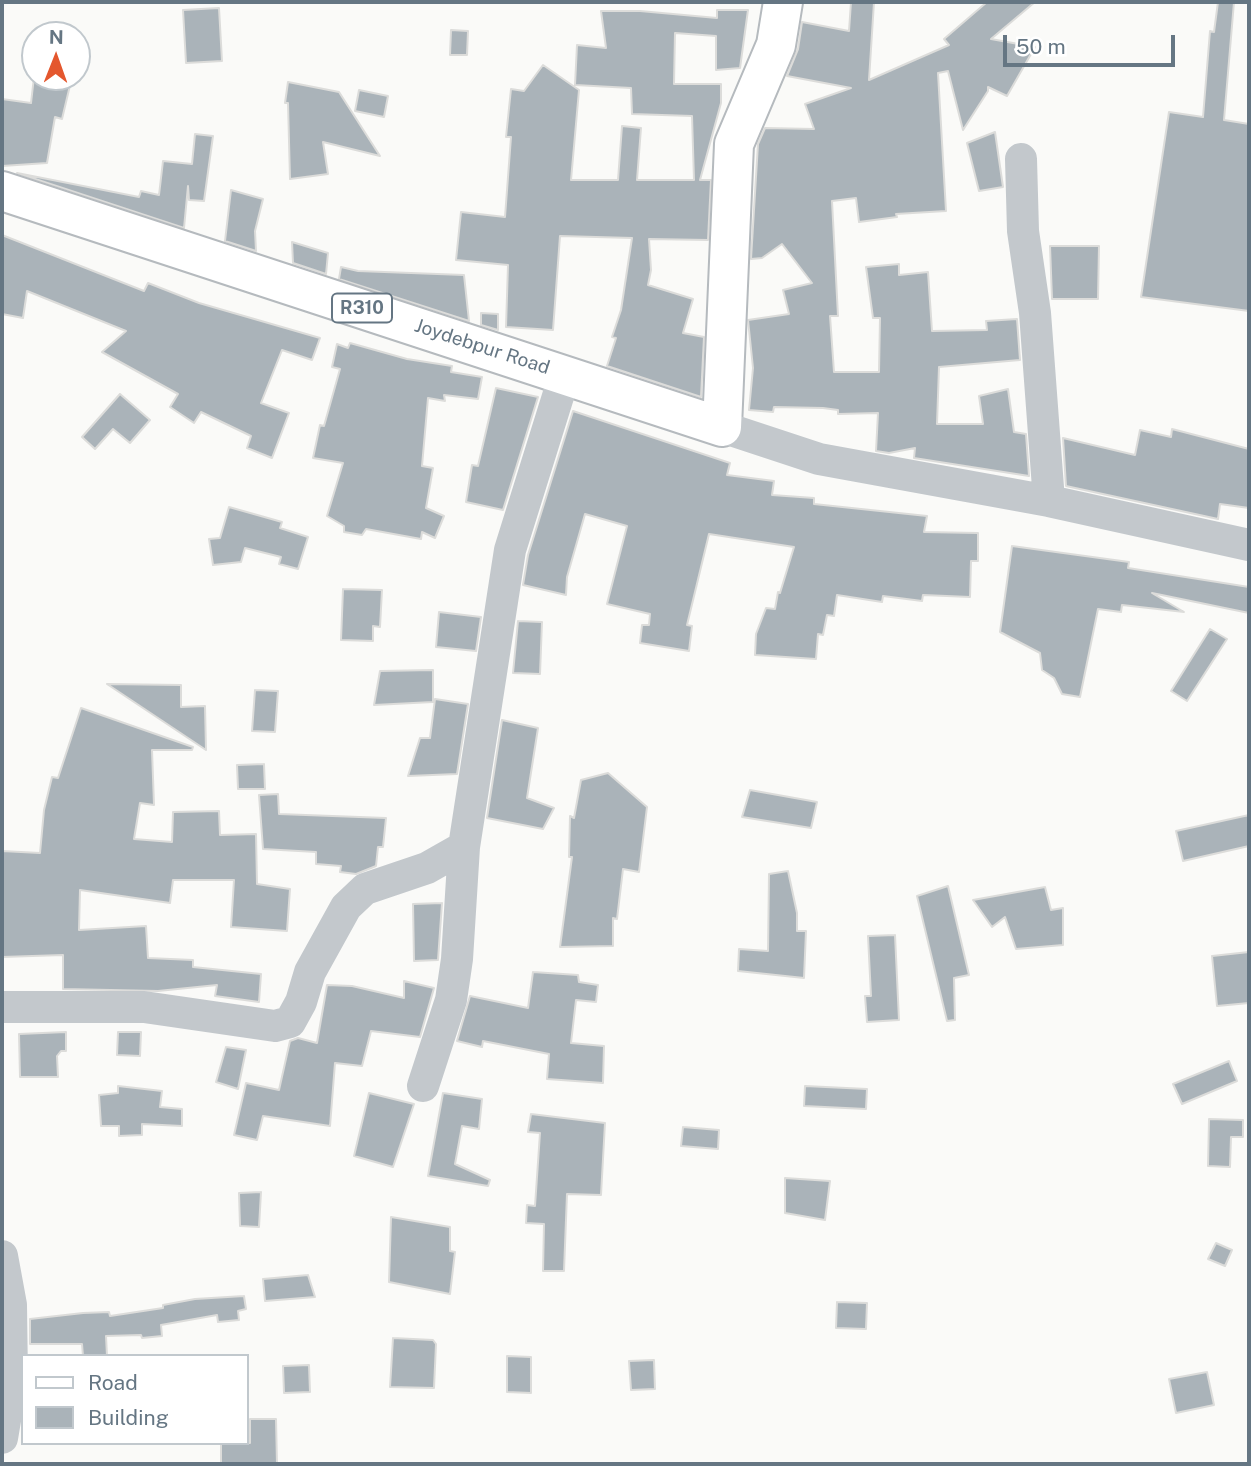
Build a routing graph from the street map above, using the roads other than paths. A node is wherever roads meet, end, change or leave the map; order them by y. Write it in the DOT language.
graph roads {
  1 [pos="783,2"];
  2 [pos="1021,159"];
  3 [pos="2,191"];
  4 [pos="565,374"];
  5 [pos="722,427"];
  6 [pos="1049,502"];
  7 [pos="1249,545"];
  8 [pos="464,847"];
  9 [pos="2,1007"];
  10 [pos="423,1086"];
  11 [pos="2,1256"];
  12 [pos="2,1438"];
  1 -- 5 [label="main road"];
  2 -- 6 [label="street"];
  3 -- 4 [label="main road, Joydebpur Road / R310"];
  4 -- 5 [label="main road, Joydebpur Road / R310"];
  4 -- 8 [label="street"];
  5 -- 6 [label="street"];
  6 -- 7 [label="street"];
  8 -- 9 [label="street"];
  8 -- 10 [label="street"];
  11 -- 12 [label="street"];
}
